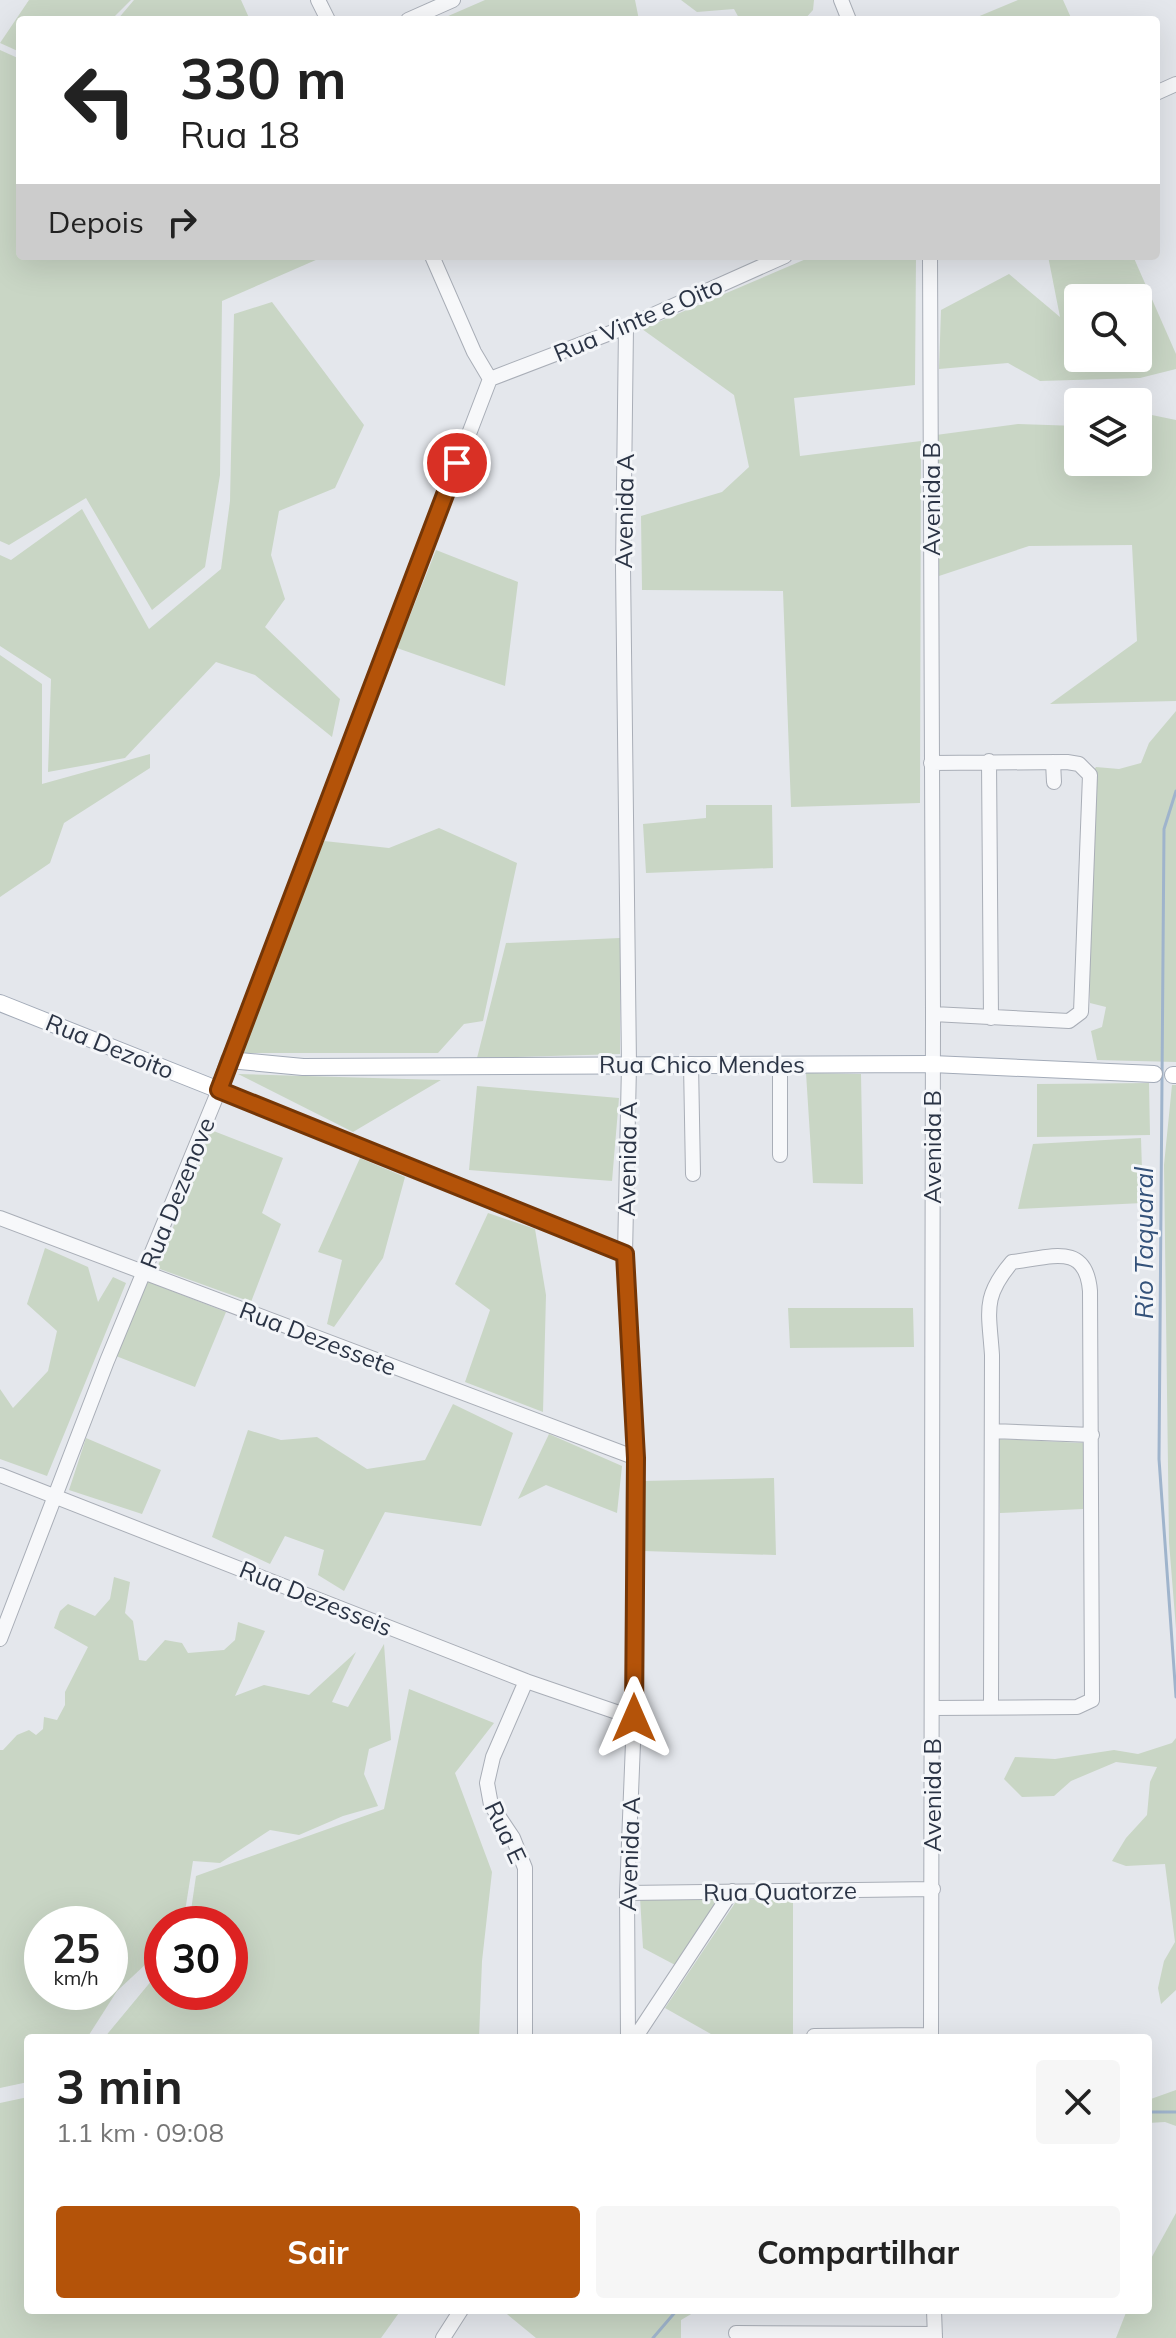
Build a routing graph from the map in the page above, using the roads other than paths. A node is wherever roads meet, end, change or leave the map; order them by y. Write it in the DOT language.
graph roads {
  1 [pos="453,0"];
  2 [pos="417,16"];
  3 [pos="434,260"];
  4 [pos="776,260"];
  5 [pos="930,260"];
  6 [pos="626,327"];
  7 [pos="490,379"];
  8 [pos="989,761"];
  9 [pos="1053,762"];
  10 [pos="931,763"];
  11 [pos="1054,782"];
  12 [pos="0,1003"];
  13 [pos="933,1014"];
  14 [pos="991,1018"];
  15 [pos="229,1060"];
  16 [pos="691,1064"];
  17 [pos="780,1064"];
  18 [pos="932,1064"];
  19 [pos="629,1065"];
  20 [pos="1154,1074"];
  21 [pos="1174,1075"];
  22 [pos="219,1090"];
  23 [pos="780,1155"];
  24 [pos="693,1174"];
  25 [pos="0,1218"];
  26 [pos="625,1254"];
  27 [pos="144,1274"];
  28 [pos="992,1431"];
  29 [pos="1092,1435"];
  30 [pos="636,1458"];
  31 [pos="0,1475"];
  32 [pos="57,1496"];
  33 [pos="1,1639"];
  34 [pos="526,1681"];
  35 [pos="991,1707"];
  36 [pos="932,1708"];
  37 [pos="634,1718"];
  38 [pos="933,1889"];
  39 [pos="732,1891"];
  40 [pos="627,1893"];
  41 [pos="525,2034"];
  42 [pos="628,2034"];
  43 [pos="638,2034"];
  44 [pos="931,2034"];
  45 [pos="458,2314"];
  46 [pos="934,2314"];
  47 [pos="736,2333"];
  48 [pos="935,2336"];
  49 [pos="443,2338"];
  1 -- 2 [label="street"];
  3 -- 7 [label="street"];
  4 -- 6 [label="street, Rua Vinte e Oito"];
  5 -- 10 [label="street, Avenida B"];
  6 -- 7 [label="street, Rua Vinte e Oito"];
  6 -- 19 [label="street, Avenida A"];
  7 -- 15 [label="street, Rua Dezenove"];
  8 -- 9 [label="street"];
  8 -- 10 [label="street"];
  8 -- 14 [label="street"];
  9 -- 11 [label="street"];
  9 -- 14 [label="street"];
  10 -- 13 [label="street, Avenida B"];
  12 -- 22 [label="main road, Rua Dezoito"];
  13 -- 14 [label="street"];
  13 -- 18 [label="street, Avenida B"];
  15 -- 19 [label="main road, Rua Chico Mendes"];
  15 -- 22 [label="main road, Rua Dezenove"];
  16 -- 17 [label="main road, Rua Chico Mendes"];
  16 -- 19 [label="main road, Rua Chico Mendes"];
  16 -- 24 [label="street"];
  17 -- 18 [label="main road, Rua Chico Mendes"];
  17 -- 23 [label="street"];
  18 -- 20 [label="main road, Rua Chico Mendes"];
  18 -- 36 [label="street, Avenida B"];
  19 -- 26 [label="street, Avenida A"];
  20 -- 21 [label="street, Rua Chico Mendes"];
  22 -- 26 [label="street"];
  22 -- 27 [label="street, Rua Dezenove"];
  25 -- 27 [label="street, Rua Dezessete"];
  26 -- 30 [label="street, Avenida A"];
  27 -- 30 [label="street, Rua Dezessete"];
  27 -- 32 [label="street, Rua Dezenove"];
  28 -- 29 [label="street"];
  28 -- 29 [label="street"];
  28 -- 35 [label="street"];
  29 -- 35 [label="street"];
  30 -- 37 [label="street, Avenida A"];
  31 -- 32 [label="street, Rua Dezesseis"];
  32 -- 33 [label="street, Rua Dezenove"];
  32 -- 34 [label="street, Rua Dezesseis"];
  34 -- 37 [label="street, Rua Dezesseis"];
  34 -- 41 [label="street, Rua E"];
  35 -- 36 [label="street"];
  36 -- 38 [label="street, Avenida B"];
  37 -- 40 [label="street, Avenida A"];
  38 -- 39 [label="street, Rua Quatorze"];
  38 -- 44 [label="street, Avenida B"];
  39 -- 40 [label="street, Rua Quatorze"];
  39 -- 43 [label="street"];
  40 -- 42 [label="street, Avenida A"];
  45 -- 49 [label="street"];
  46 -- 48 [label="street"];
  47 -- 48 [label="street"];
}
